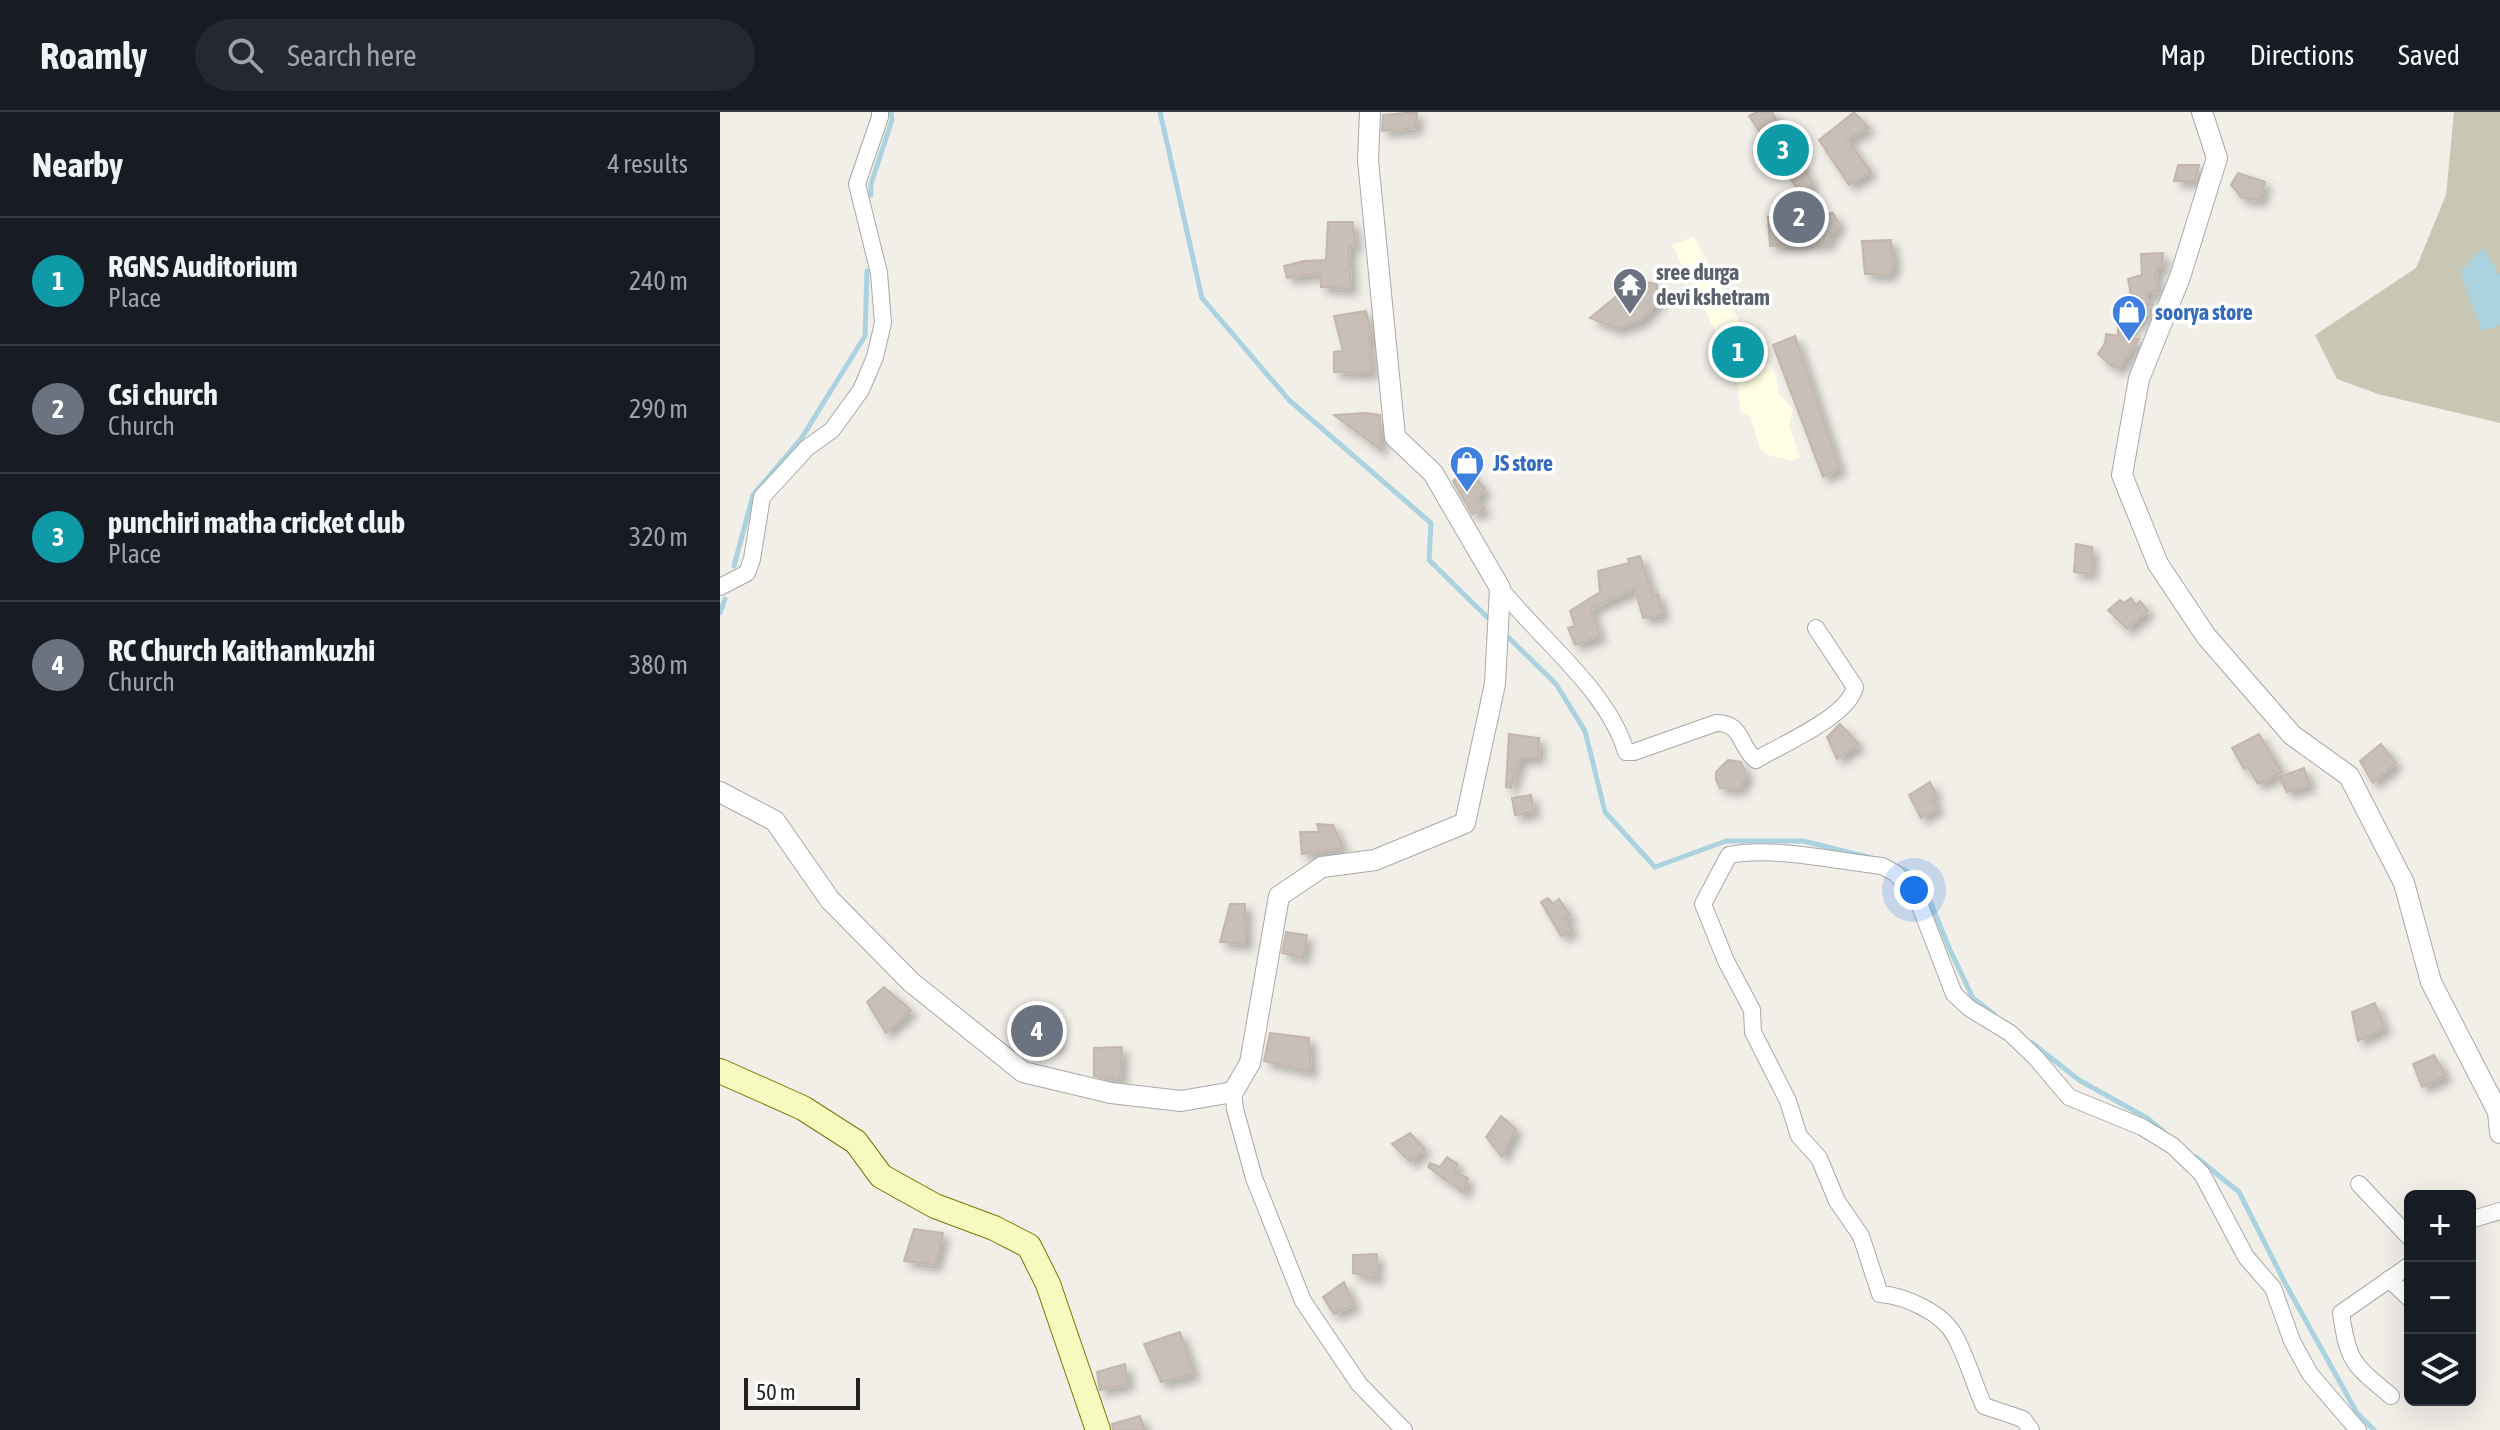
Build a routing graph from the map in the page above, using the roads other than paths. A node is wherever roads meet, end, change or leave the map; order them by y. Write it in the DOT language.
graph roads {
  1 [pos="880,112"];
  2 [pos="1370,112"];
  3 [pos="2202,112"];
  4 [pos="720,587"];
  5 [pos="1500,588"];
  6 [pos="1816,628"];
  7 [pos="720,792"];
  8 [pos="720,1071"];
  9 [pos="1233,1092"];
  10 [pos="2500,1133"];
  11 [pos="2359,1184"];
  12 [pos="2500,1211"];
  13 [pos="2476,1218"];
  14 [pos="2404,1232"];
  15 [pos="2404,1269"];
  16 [pos="2389,1279"];
  17 [pos="2404,1293"];
  18 [pos="2391,1396"];
  19 [pos="1098,1430"];
  20 [pos="1404,1430"];
  21 [pos="2031,1430"];
  22 [pos="2358,1430"];
  1 -- 4 [label="street"];
  2 -- 5 [label="street"];
  3 -- 10 [label="street"];
  5 -- 6 [label="street"];
  5 -- 9 [label="street"];
  7 -- 9 [label="street"];
  8 -- 19 [label="main road"];
  9 -- 20 [label="street"];
  11 -- 14 [label="street"];
  12 -- 13 [label="street"];
  15 -- 16 [label="street"];
  16 -- 17 [label="street"];
  16 -- 18 [label="street"];
  21 -- 22 [label="street"];
}
